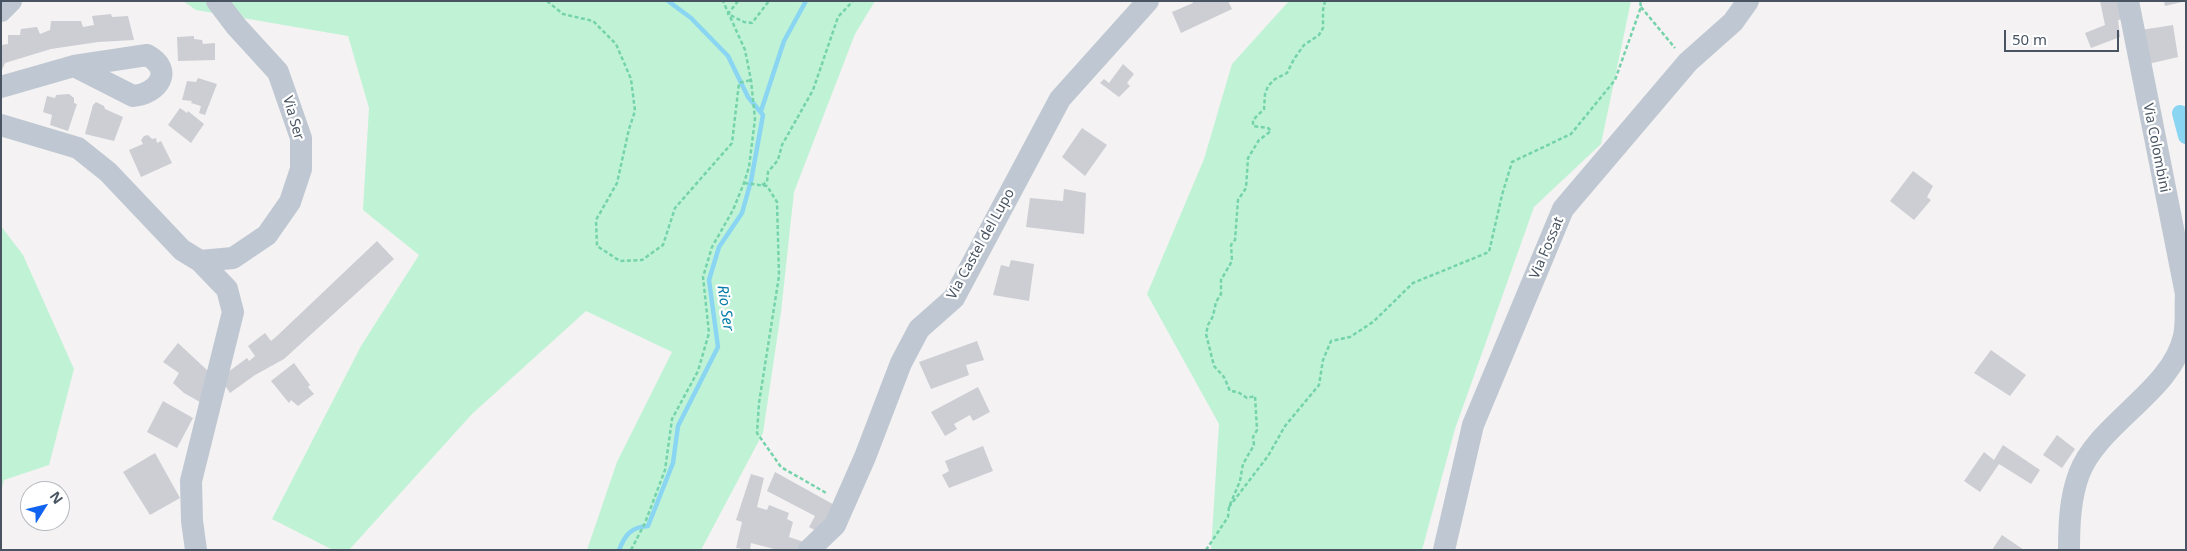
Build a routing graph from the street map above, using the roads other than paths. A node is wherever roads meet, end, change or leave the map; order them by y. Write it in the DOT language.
graph roads {
  1 [pos="11,1"];
  2 [pos="217,1"];
  3 [pos="1148,1"];
  4 [pos="1748,1"];
  5 [pos="2128,1"];
  6 [pos="1,11"];
  7 [pos="74,66"];
  8 [pos="1,87"];
  9 [pos="1,125"];
  10 [pos="200,261"];
  11 [pos="2186,294"];
  12 [pos="196,550"];
  13 [pos="809,550"];
  14 [pos="1444,550"];
  15 [pos="2069,550"];
  1 -- 6 [label="street"];
  2 -- 10 [label="street, Via Ser"];
  3 -- 13 [label="street, Via Castel del Lupo"];
  4 -- 14 [label="street, Via Fossat"];
  5 -- 11 [label="street, Via Colombini"];
  7 -- 8 [label="street"];
  9 -- 10 [label="street"];
  10 -- 12 [label="street"];
  11 -- 15 [label="street, Via Colombini"];
}
